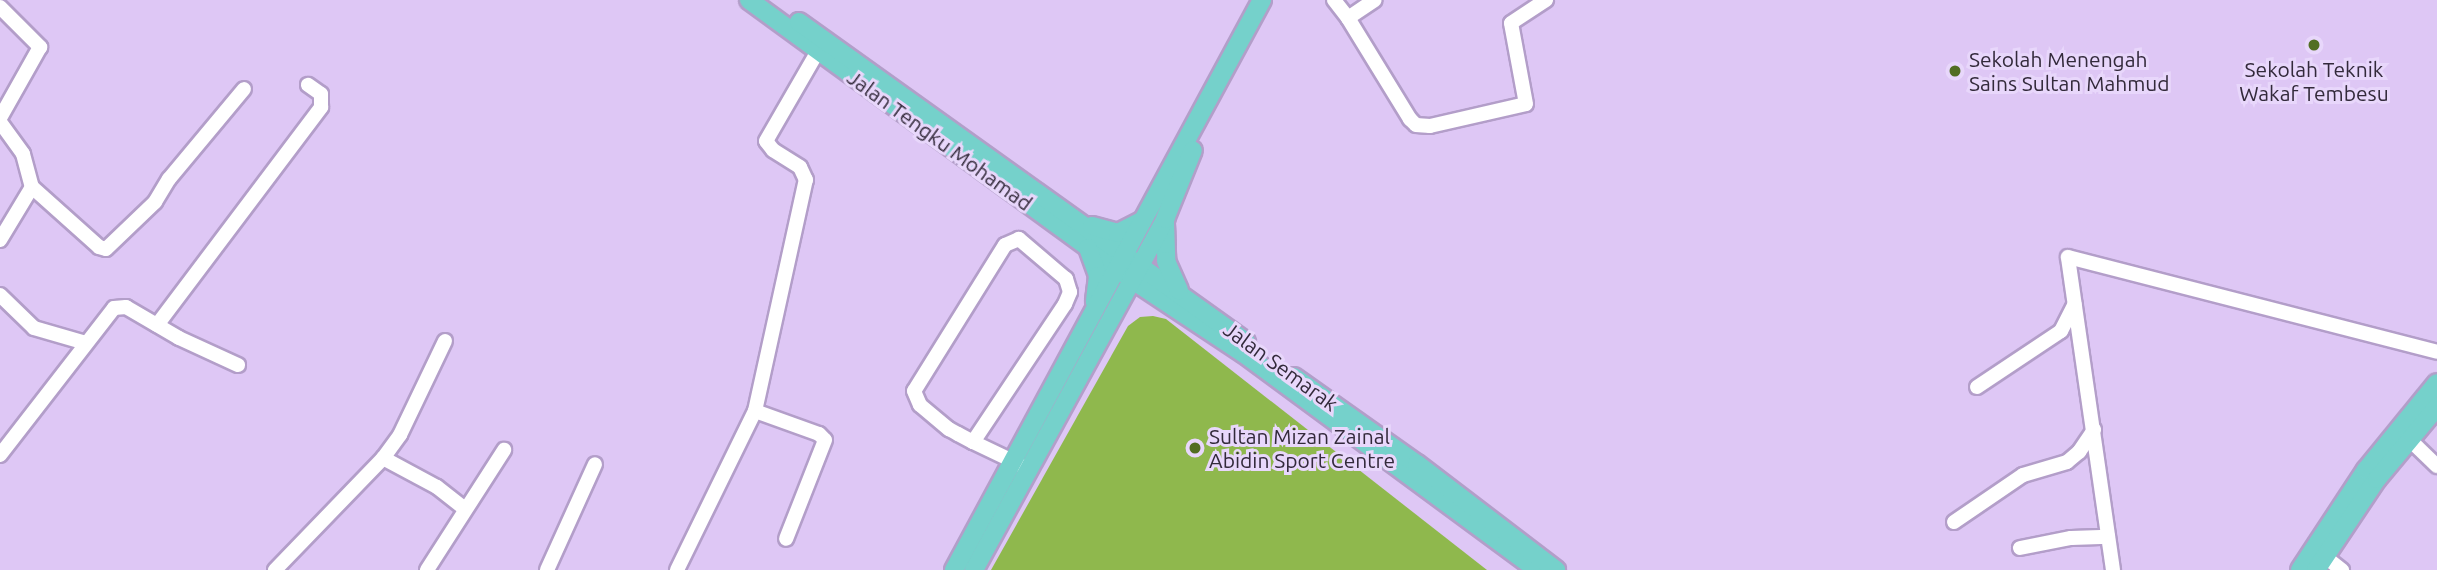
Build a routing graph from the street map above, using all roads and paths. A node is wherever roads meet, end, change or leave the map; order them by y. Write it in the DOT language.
graph roads {
  1 [pos="749,0"];
  2 [pos="769,0"];
  3 [pos="1262,0"];
  4 [pos="1269,0"];
  5 [pos="1334,0"];
  6 [pos="1375,0"];
  7 [pos="1546,0"];
  8 [pos="0,7"];
  9 [pos="1348,18"];
  10 [pos="818,51"];
  11 [pos="308,85"];
  12 [pos="244,89"];
  13 [pos="0,120"];
  14 [pos="32,187"];
  15 [pos="1072,219"];
  16 [pos="1144,219"];
  17 [pos="1165,219"];
  18 [pos="0,240"];
  19 [pos="1088,247"];
  20 [pos="1128,267"];
  21 [pos="0,295"];
  22 [pos="1173,298"];
  23 [pos="2075,303"];
  24 [pos="1115,310"];
  25 [pos="1089,322"];
  26 [pos="157,325"];
  27 [pos="445,341"];
  28 [pos="86,343"];
  29 [pos="2437,352"];
  30 [pos="238,365"];
  31 [pos="2437,383"];
  32 [pos="1977,387"];
  33 [pos="2437,407"];
  34 [pos="755,411"];
  35 [pos="2094,430"];
  36 [pos="2409,439"];
  37 [pos="973,442"];
  38 [pos="504,450"];
  39 [pos="0,455"];
  40 [pos="383,458"];
  41 [pos="595,464"];
  42 [pos="1023,466"];
  43 [pos="2437,466"];
  44 [pos="465,509"];
  45 [pos="1954,522"];
  46 [pos="2108,537"];
  47 [pos="786,540"];
  48 [pos="2020,548"];
  49 [pos="2320,563"];
  50 [pos="275,570"];
  51 [pos="427,570"];
  52 [pos="547,570"];
  53 [pos="677,570"];
  54 [pos="954,570"];
  55 [pos="974,570"];
  56 [pos="1537,570"];
  57 [pos="1556,570"];
  58 [pos="2113,570"];
  59 [pos="2300,570"];
  60 [pos="2342,570"];
  1 -- 10 [label="main road, Jalan Tengku Mohamad"];
  2 -- 15 [label="main road, Jalan Tengku Mohamad"];
  3 -- 16 [label="main road"];
  4 -- 17 [label="main road"];
  5 -- 9 [label="street"];
  6 -- 9 [label="street"];
  7 -- 9 [label="street"];
  8 -- 13 [label="street"];
  10 -- 19 [label="main road, Jalan Tengku Mohamad"];
  10 -- 34 [label="street"];
  11 -- 26 [label="street"];
  12 -- 14 [label="street"];
  13 -- 14 [label="street"];
  14 -- 18 [label="street"];
  15 -- 16 [label="main road"];
  15 -- 20 [label="main road, Jalan Tengku Mohamad"];
  16 -- 20 [label="main road"];
  17 -- 20 [label="main road"];
  17 -- 22 [label="main road"];
  19 -- 20 [label="main road, Jalan Tengku Mohamad"];
  19 -- 25 [label="main road"];
  20 -- 22 [label="main road, Jalan Semarak"];
  20 -- 24 [label="main road"];
  20 -- 25 [label="main road"];
  21 -- 28 [label="street"];
  22 -- 24 [label="main road"];
  22 -- 56 [label="main road, Jalan Semarak"];
  22 -- 57 [label="main road, Jalan Semarak"];
  23 -- 29 [label="street"];
  23 -- 32 [label="street"];
  23 -- 35 [label="street"];
  24 -- 42 [label="main road"];
  25 -- 42 [label="main road"];
  26 -- 28 [label="street"];
  26 -- 30 [label="street"];
  27 -- 40 [label="street"];
  28 -- 39 [label="street"];
  31 -- 59 [label="main road"];
  33 -- 36 [label="main road"];
  34 -- 47 [label="street"];
  34 -- 53 [label="street"];
  35 -- 45 [label="street"];
  35 -- 46 [label="street"];
  36 -- 43 [label="street"];
  36 -- 49 [label="main road"];
  37 -- 37 [label="street"];
  37 -- 42 [label="street"];
  38 -- 44 [label="street"];
  40 -- 44 [label="street"];
  40 -- 50 [label="street"];
  41 -- 52 [label="street"];
  42 -- 54 [label="main road"];
  42 -- 55 [label="main road"];
  44 -- 51 [label="street"];
  46 -- 48 [label="street"];
  46 -- 58 [label="street"];
  49 -- 60 [label="street"];
}
